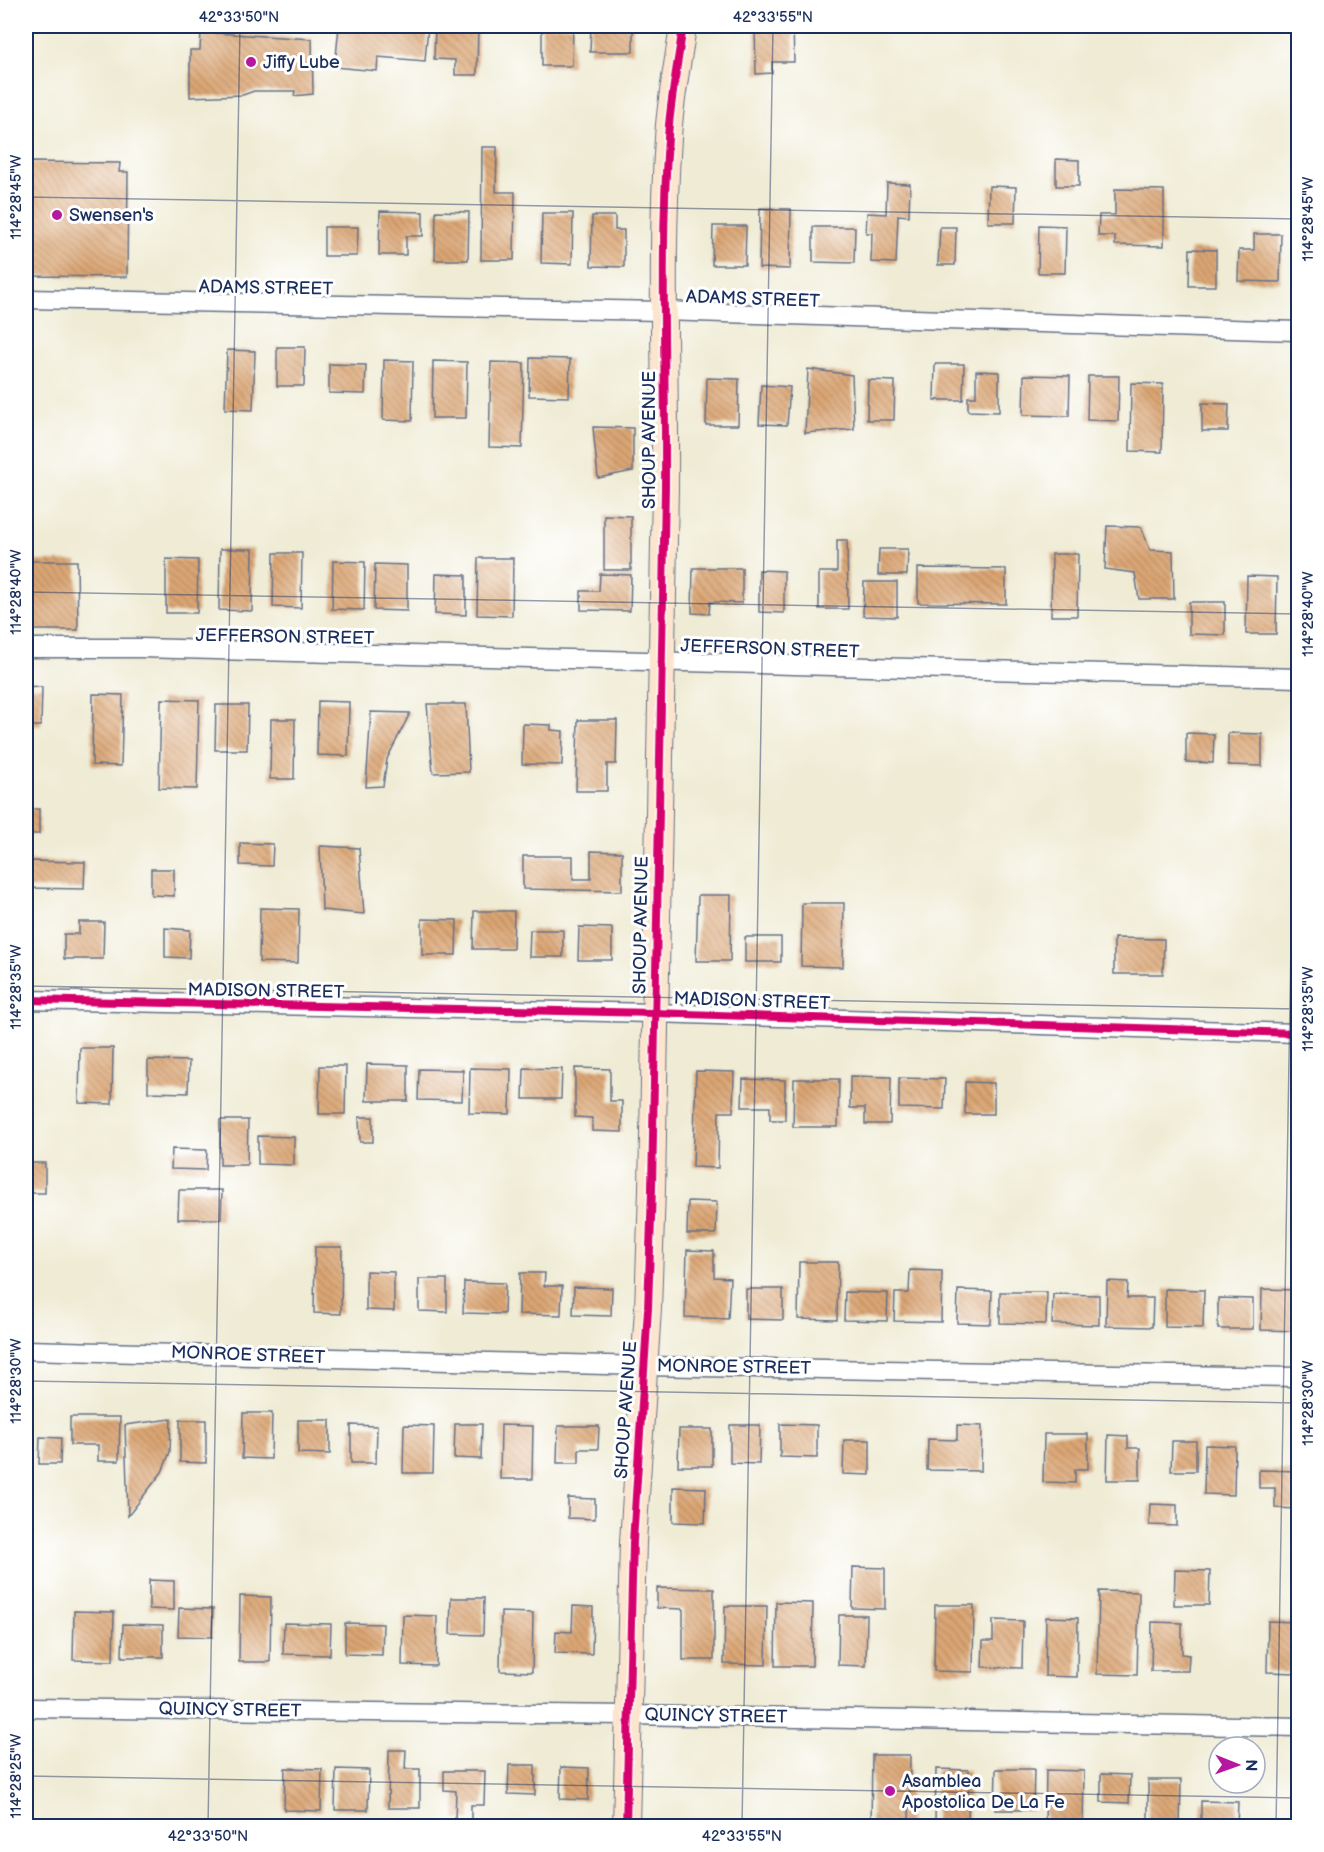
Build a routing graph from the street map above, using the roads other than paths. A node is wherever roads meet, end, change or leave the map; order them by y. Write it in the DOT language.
graph roads {
  1 [pos="683,26"];
  2 [pos="26,299"];
  3 [pos="663,311"];
  4 [pos="1299,331"];
  5 [pos="26,648"];
  6 [pos="661,661"];
  7 [pos="1299,678"];
  8 [pos="26,1000"];
  9 [pos="654,1013"];
  10 [pos="1299,1033"];
  11 [pos="26,1350"];
  12 [pos="644,1366"];
  13 [pos="1299,1377"];
  14 [pos="26,1708"];
  15 [pos="628,1715"];
  16 [pos="1299,1727"];
  17 [pos="626,1827"];
  1 -- 3 [label="street, SHOUP AVENUE"];
  2 -- 3 [label="street, ADAMS STREET"];
  3 -- 4 [label="street, ADAMS STREET"];
  3 -- 6 [label="street, SHOUP AVENUE"];
  5 -- 6 [label="street, JEFFERSON STREET"];
  6 -- 7 [label="street, JEFFERSON STREET"];
  6 -- 9 [label="street, SHOUP AVENUE"];
  8 -- 9 [label="street, MADISON STREET"];
  9 -- 10 [label="street, MADISON STREET"];
  9 -- 12 [label="street, SHOUP AVENUE"];
  11 -- 12 [label="street, MONROE STREET"];
  12 -- 13 [label="street, MONROE STREET"];
  12 -- 15 [label="street, SHOUP AVENUE"];
  14 -- 15 [label="street, QUINCY STREET"];
  15 -- 16 [label="street, QUINCY STREET"];
  15 -- 17 [label="street, SHOUP AVENUE"];
}
